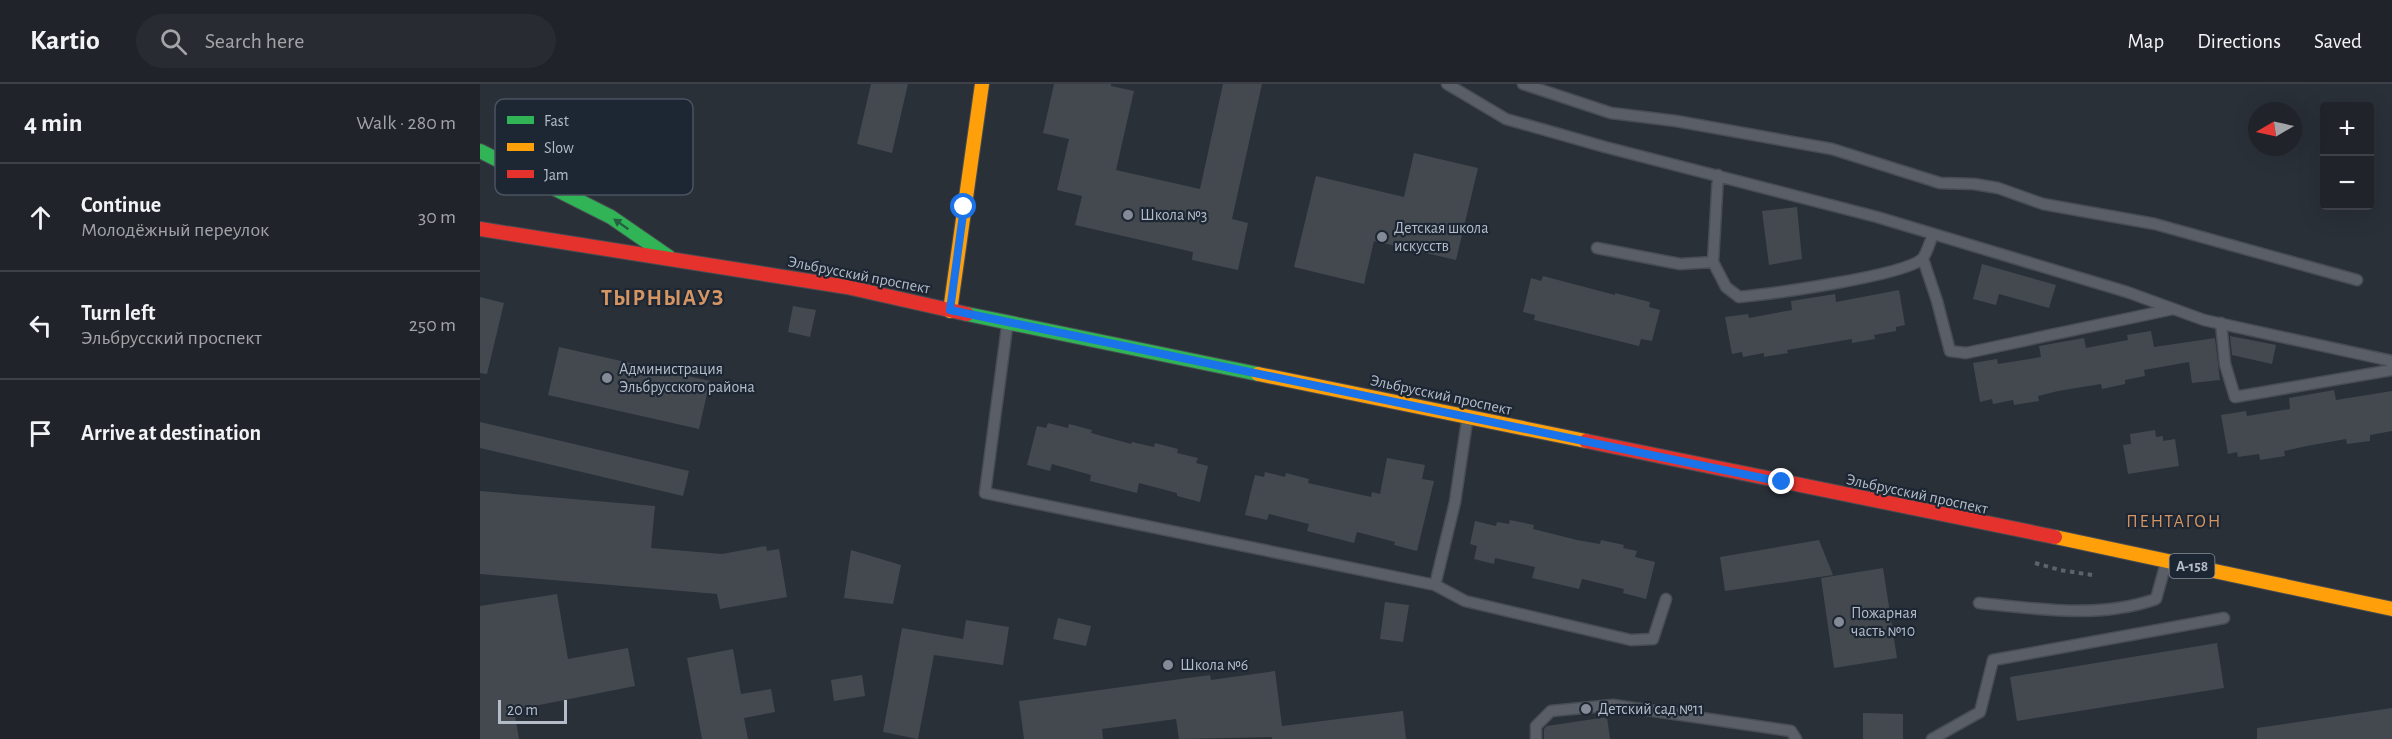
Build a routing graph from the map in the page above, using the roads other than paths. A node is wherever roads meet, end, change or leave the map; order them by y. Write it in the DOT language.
graph roads {
  1 [pos="982,84"];
  2 [pos="1447,84"];
  3 [pos="1523,84"];
  4 [pos="480,152"];
  5 [pos="495,159"];
  6 [pos="1718,175"];
  7 [pos="567,195"];
  8 [pos="480,229"];
  9 [pos="1933,234"];
  10 [pos="1597,248"];
  11 [pos="669,258"];
  12 [pos="1923,259"];
  13 [pos="1713,262"];
  14 [pos="2357,280"];
  15 [pos="2173,309"];
  16 [pos="950,310"];
  17 [pos="1008,323"];
  18 [pos="2221,323"];
  19 [pos="2392,361"];
  20 [pos="2392,370"];
  21 [pos="1468,418"];
  22 [pos="2166,560"];
  23 [pos="1435,585"];
  24 [pos="1666,599"];
  25 [pos="1980,603"];
  26 [pos="2392,609"];
  27 [pos="2224,618"];
  28 [pos="1536,739"];
  29 [pos="1796,739"];
  30 [pos="1932,739"];
  1 -- 16 [label="main road"];
  2 -- 6 [label="lane"];
  3 -- 14 [label="lane"];
  5 -- 4 [label="main road, one-way"];
  6 -- 9 [label="lane"];
  6 -- 13 [label="lane"];
  11 -- 7 [label="main road, one-way"];
  8 -- 11 [label="main road, Эльбрусский проспект / А-158"];
  9 -- 12 [label="lane"];
  9 -- 15 [label="lane"];
  10 -- 13 [label="lane"];
  11 -- 16 [label="main road, Эльбрусский проспект / А-158"];
  12 -- 13 [label="lane"];
  12 -- 15 [label="lane"];
  15 -- 18 [label="lane"];
  16 -- 17 [label="main road, Эльбрусский проспект / А-158"];
  17 -- 21 [label="main road, Эльбрусский проспект / А-158"];
  17 -- 23 [label="lane"];
  18 -- 19 [label="lane"];
  18 -- 20 [label="lane"];
  21 -- 22 [label="main road, Эльбрусский проспект / А-158"];
  21 -- 23 [label="lane"];
  22 -- 25 [label="lane"];
  22 -- 26 [label="main road, Эльбрусский проспект / А-158"];
  23 -- 24 [label="lane"];
  27 -- 30 [label="lane"];
  28 -- 29 [label="lane"];
}
